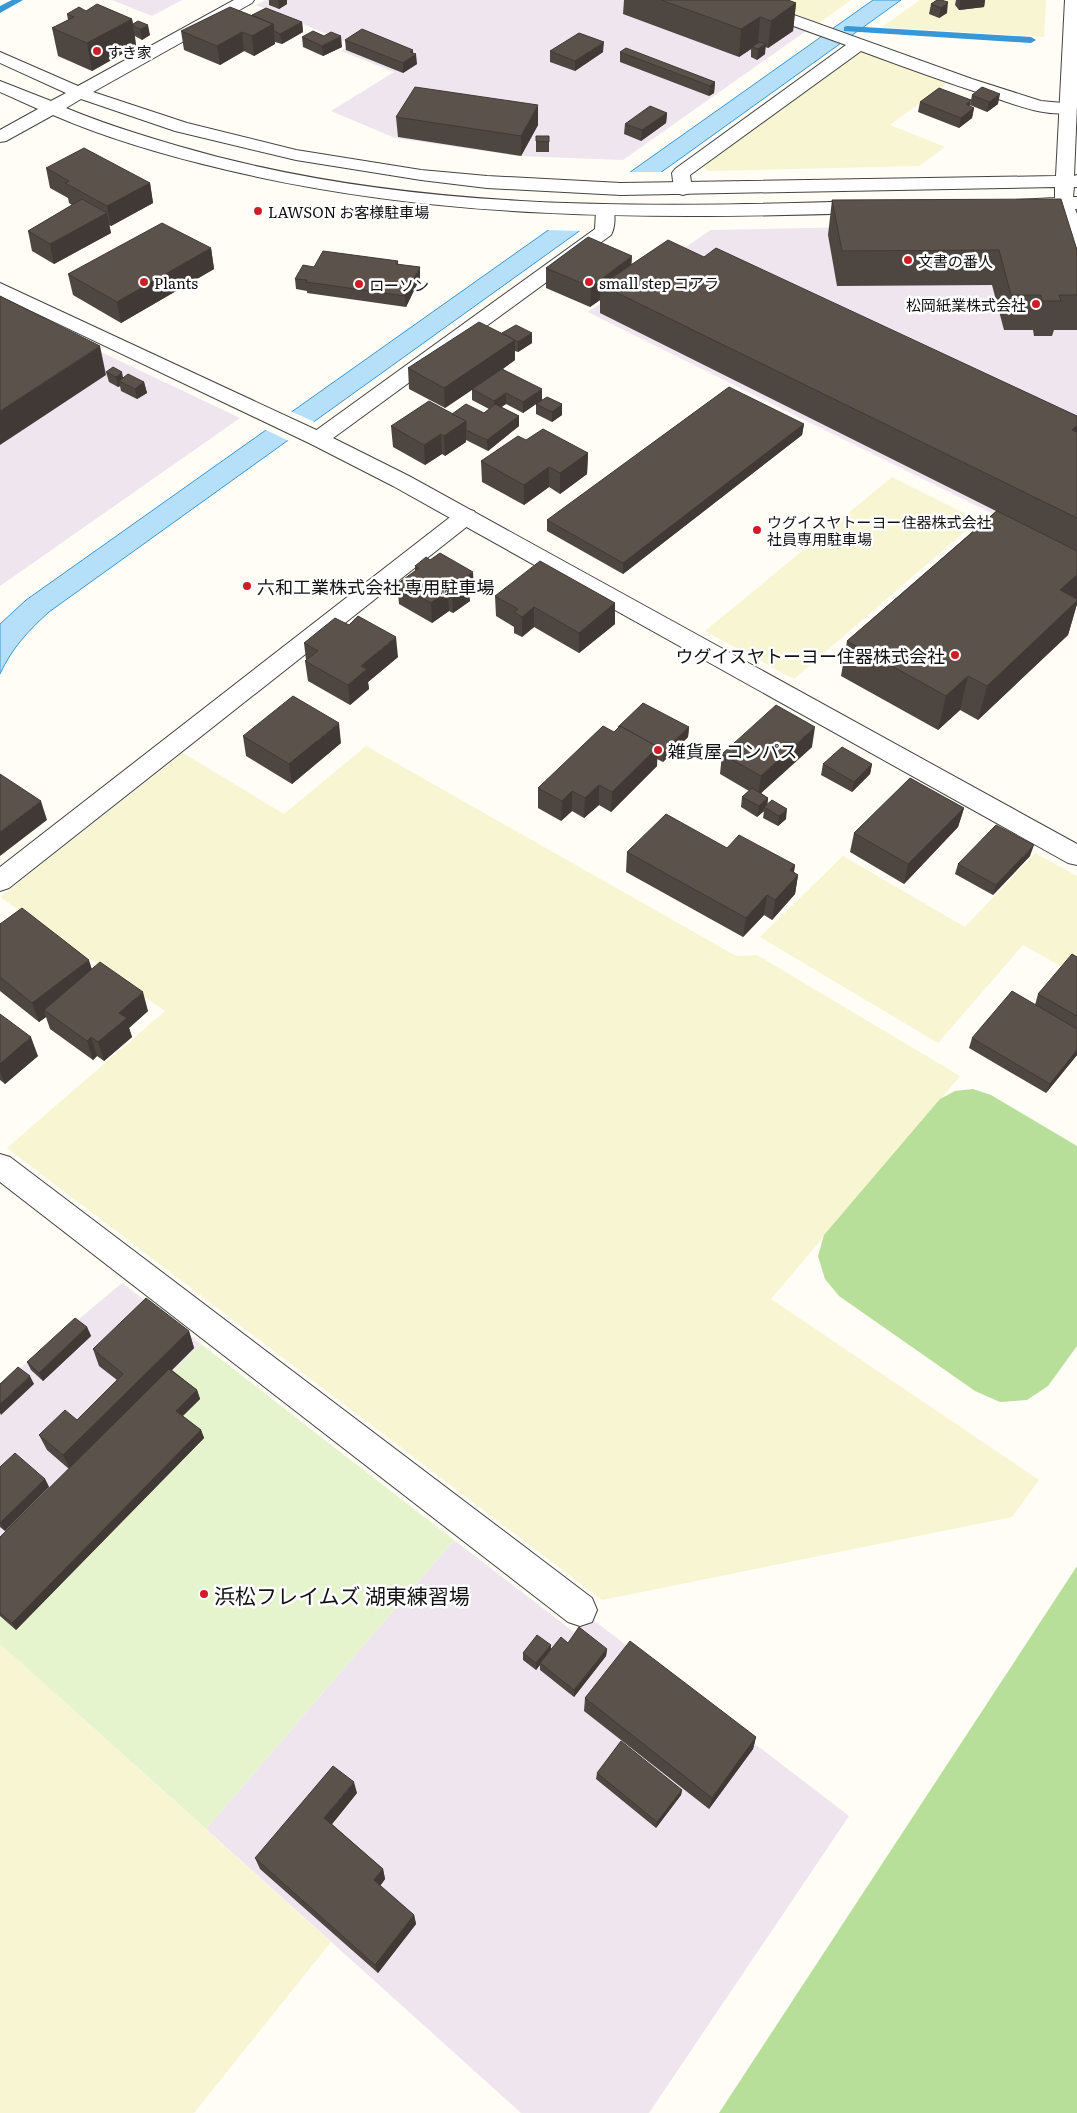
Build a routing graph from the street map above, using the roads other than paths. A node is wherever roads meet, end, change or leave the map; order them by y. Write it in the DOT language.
graph roads {
  1 [pos="246,0"];
  2 [pos="736,0"];
  3 [pos="1073,0"];
  4 [pos="857,43"];
  5 [pos="0,57"];
  6 [pos="0,86"];
  7 [pos="79,93"];
  8 [pos="1068,108"];
  9 [pos="50,109"];
  10 [pos="0,137"];
  11 [pos="1071,181"];
  12 [pos="683,189"];
  13 [pos="1071,203"];
  14 [pos="1010,204"];
  15 [pos="890,207"];
  16 [pos="610,215"];
  17 [pos="1077,242"];
  18 [pos="0,289"];
  19 [pos="314,437"];
  20 [pos="466,516"];
  21 [pos="1077,856"];
  22 [pos="0,880"];
  23 [pos="0,1166"];
  24 [pos="580,1610"];
  1 -- 7 [label="street"];
  2 -- 4 [label="street"];
  3 -- 8 [label="street"];
  4 -- 8 [label="street"];
  4 -- 12 [label="street"];
  5 -- 7 [label="street"];
  6 -- 9 [label="street"];
  7 -- 9 [label="street"];
  7 -- 12 [label="street"];
  8 -- 11 [label="street"];
  9 -- 10 [label="street"];
  9 -- 16 [label="street"];
  11 -- 12 [label="street"];
  11 -- 13 [label="street"];
  13 -- 14 [label="street"];
  13 -- 17 [label="street"];
  15 -- 16 [label="street"];
  16 -- 19 [label="street"];
  18 -- 19 [label="street"];
  19 -- 20 [label="street"];
  20 -- 21 [label="street"];
  20 -- 22 [label="street"];
  23 -- 24 [label="street"];
}
